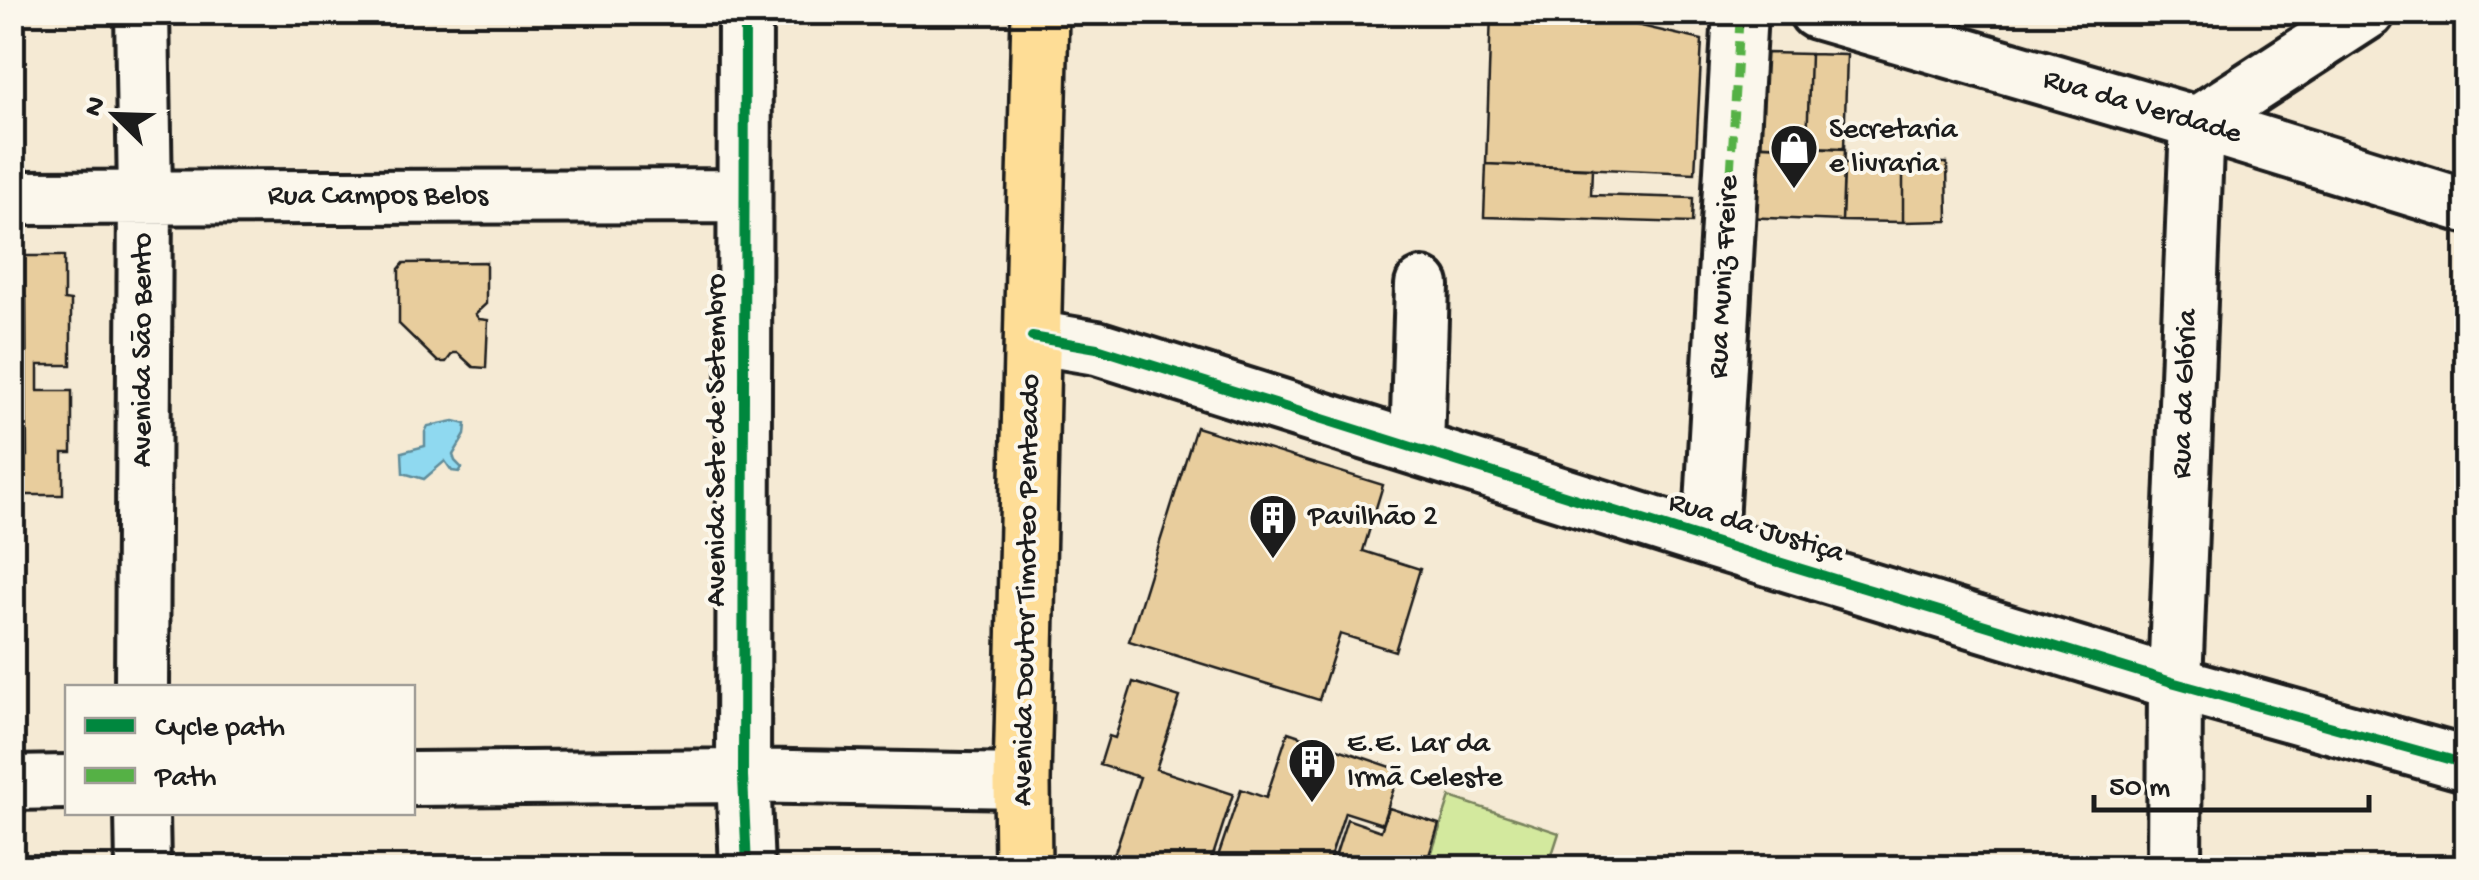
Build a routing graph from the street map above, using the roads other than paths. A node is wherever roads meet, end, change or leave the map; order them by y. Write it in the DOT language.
graph roads {
  1 [pos="142,12"];
  2 [pos="745,12"];
  3 [pos="1040,12"];
  4 [pos="1740,12"];
  5 [pos="1816,12"];
  6 [pos="2368,12"];
  7 [pos="2197,123"];
  8 [pos="744,196"];
  9 [pos="145,197"];
  10 [pos="12,198"];
  11 [pos="2466,206"];
  12 [pos="1422,285"];
  13 [pos="1032,336"];
  14 [pos="1416,448"];
  15 [pos="1710,541"];
  16 [pos="2175,682"];
  17 [pos="142,685"];
  18 [pos="2466,764"];
  19 [pos="743,776"];
  20 [pos="415,779"];
  21 [pos="1022,781"];
  22 [pos="65,782"];
  23 [pos="12,783"];
  24 [pos="142,815"];
  25 [pos="143,868"];
  26 [pos="747,868"];
  27 [pos="1023,868"];
  28 [pos="2174,868"];
  1 -- 9 [label="street, Avenida São Bento"];
  2 -- 8 [label="street, Avenida Sete de Setembro"];
  3 -- 13 [label="main road, Avenida Doutor Timoteo Penteado"];
  4 -- 15 [label="street, Rua Muniz Freire"];
  5 -- 7 [label="street, Rua da Verdade"];
  6 -- 7 [label="street"];
  7 -- 11 [label="street, Rua da Verdade"];
  7 -- 16 [label="street, Rua da Glória"];
  8 -- 9 [label="street, Rua Campos Belos"];
  8 -- 19 [label="street, Avenida Sete de Setembro"];
  9 -- 10 [label="street, Rua Campos Belos"];
  9 -- 17 [label="street, Avenida São Bento"];
  12 -- 14 [label="street"];
  13 -- 14 [label="street, Rua da Justiça"];
  13 -- 21 [label="main road, Avenida Doutor Timoteo Penteado"];
  14 -- 15 [label="street, Rua da Justiça"];
  15 -- 16 [label="street, Rua da Justiça"];
  16 -- 18 [label="street, Rua da Justiça"];
  16 -- 28 [label="street, Rua da Glória"];
  19 -- 20 [label="street"];
  19 -- 21 [label="street"];
  19 -- 26 [label="street, Avenida Sete de Setembro"];
  21 -- 27 [label="main road, Avenida Doutor Timoteo Penteado"];
  22 -- 23 [label="street"];
  24 -- 25 [label="street"];
}
